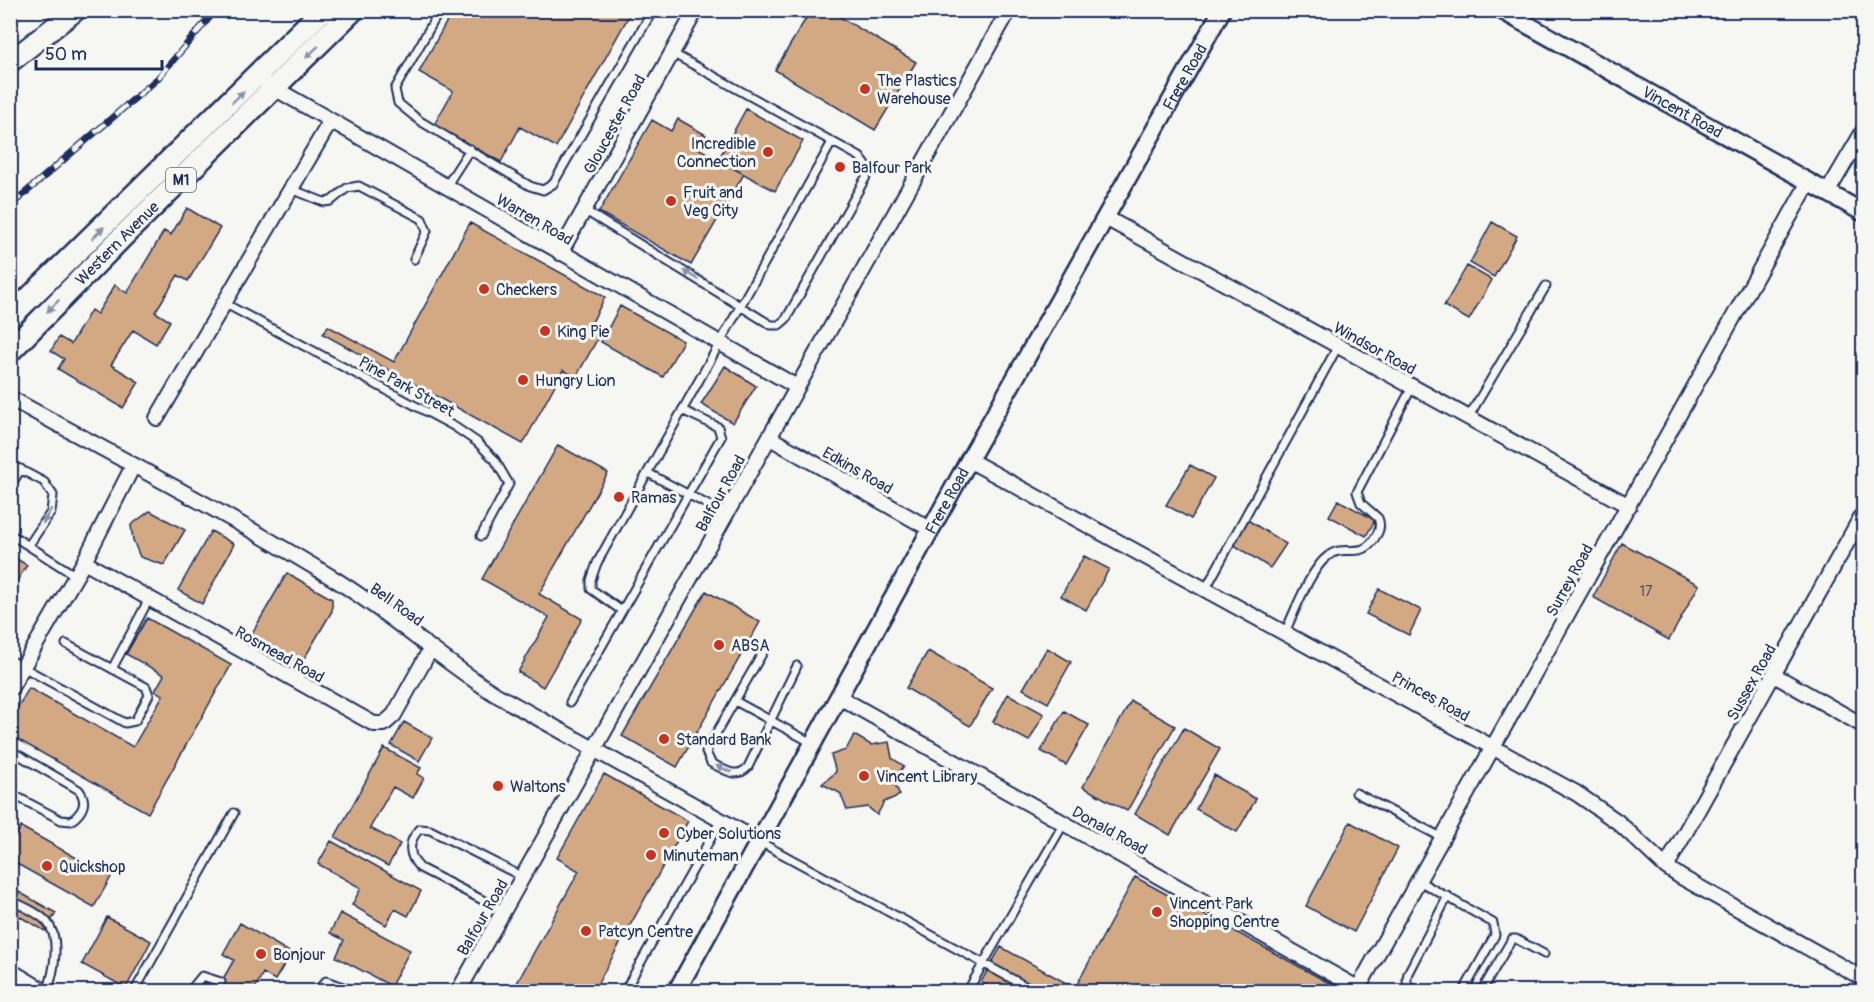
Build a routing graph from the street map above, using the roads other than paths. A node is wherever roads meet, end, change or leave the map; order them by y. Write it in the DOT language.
graph roads {
  1 [pos="76,10"];
  2 [pos="323,10"];
  3 [pos="353,10"];
  4 [pos="440,10"];
  5 [pos="653,10"];
  6 [pos="696,10"];
  7 [pos="1009,10"];
  8 [pos="1222,10"];
  9 [pos="1501,10"];
  10 [pos="672,53"];
  11 [pos="10,62"];
  12 [pos="266,83"];
  13 [pos="330,122"];
  14 [pos="1863,130"];
  15 [pos="832,142"];
  16 [pos="470,149"];
  17 [pos="1809,182"];
  18 [pos="445,188"];
  19 [pos="291,189"];
  20 [pos="1827,193"];
  21 [pos="584,210"];
  22 [pos="1863,213"];
  23 [pos="1106,218"];
  24 [pos="560,253"];
  25 [pos="414,259"];
  26 [pos="1546,286"];
  27 [pos="224,303"];
  28 [pos="740,306"];
  29 [pos="10,317"];
  30 [pos="719,343"];
  31 [pos="1338,346"];
  32 [pos="10,351"];
  33 [pos="797,387"];
  34 [pos="1412,387"];
  35 [pos="10,398"];
  36 [pos="682,410"];
  37 [pos="157,418"];
  38 [pos="1468,418"];
  39 [pos="770,438"];
  40 [pos="969,460"];
  41 [pos="10,464"];
  42 [pos="133,466"];
  43 [pos="21,469"];
  44 [pos="648,473"];
  45 [pos="10,487"];
  46 [pos="688,495"];
  47 [pos="1629,506"];
  48 [pos="1863,512"];
  49 [pos="727,515"];
  50 [pos="930,530"];
  51 [pos="10,534"];
  52 [pos="481,536"];
  53 [pos="29,545"];
  54 [pos="84,562"];
  55 [pos="76,576"];
  56 [pos="1205,590"];
  57 [pos="149,599"];
  58 [pos="622,611"];
  59 [pos="1284,634"];
  60 [pos="66,644"];
  61 [pos="766,647"];
  62 [pos="430,650"];
  63 [pos="10,660"];
  64 [pos="797,666"];
  65 [pos="23,668"];
  66 [pos="112,669"];
  67 [pos="1774,675"];
  68 [pos="10,689"];
  69 [pos="839,697"];
  70 [pos="735,701"];
  71 [pos="570,702"];
  72 [pos="771,720"];
  73 [pos="1863,726"];
  74 [pos="814,744"];
  75 [pos="10,750"];
  76 [pos="1493,750"];
  77 [pos="594,751"];
  78 [pos="10,793"];
  79 [pos="1356,793"];
  80 [pos="234,813"];
  81 [pos="721,819"];
  82 [pos="1064,823"];
  83 [pos="1443,838"];
  84 [pos="760,842"];
  85 [pos="1666,867"];
  86 [pos="523,877"];
  87 [pos="1419,881"];
  88 [pos="1448,896"];
  89 [pos="10,900"];
  90 [pos="504,911"];
  91 [pos="1544,954"];
  92 [pos="10,974"];
  93 [pos="1863,979"];
  94 [pos="221,982"];
  95 [pos="1359,990"];
  96 [pos="40,992"];
  97 [pos="47,992"];
  98 [pos="134,992"];
  99 [pos="189,992"];
  100 [pos="315,992"];
  101 [pos="357,992"];
  102 [pos="458,992"];
  103 [pos="624,992"];
  104 [pos="676,992"];
  105 [pos="967,992"];
  106 [pos="1036,992"];
  107 [pos="1418,992"];
  108 [pos="1463,992"];
  109 [pos="1481,992"];
  1 -- 11 [label="main road"];
  2 -- 12 [label="main road, Western Avenue / M1"];
  3 -- 12 [label="main road, Western Avenue / M1, one-way"];
  4 -- 16 [label="lane"];
  5 -- 16 [label="lane"];
  6 -- 10 [label="street, Gloucester Road"];
  7 -- 33 [label="street, Balfour Road"];
  8 -- 23 [label="street, Frere Road"];
  9 -- 17 [label="street, Vincent Road"];
  10 -- 15 [label="lane"];
  10 -- 21 [label="street, Gloucester Road"];
  12 -- 13 [label="street, Warren Road"];
  29 -- 12 [label="main road, Western Avenue / M1, one-way"];
  12 -- 32 [label="main road, Western Avenue / M1, one-way"];
  13 -- 18 [label="street, Warren Road"];
  13 -- 19 [label="street"];
  14 -- 20 [label="street"];
  15 -- 28 [label="lane"];
  15 -- 28 [label="lane"];
  16 -- 18 [label="lane"];
  17 -- 20 [label="street, Vincent Road"];
  17 -- 47 [label="street, Surrey Road"];
  18 -- 24 [label="street, Warren Road"];
  19 -- 25 [label="lane"];
  19 -- 27 [label="street"];
  20 -- 22 [label="street, Vincent Road"];
  21 -- 24 [label="street, Gloucester Road"];
  28 -- 21 [label="lane, one-way"];
  23 -- 31 [label="street, Windsor Road"];
  23 -- 40 [label="street, Frere Road"];
  24 -- 30 [label="street, Warren Road"];
  26 -- 38 [label="lane"];
  27 -- 37 [label="street"];
  27 -- 52 [label="lane, Pine Park Street"];
  28 -- 30 [label="lane"];
  30 -- 33 [label="street, Warren Road"];
  30 -- 36 [label="lane"];
  31 -- 34 [label="street, Windsor Road"];
  31 -- 56 [label="lane"];
  33 -- 39 [label="street, Balfour Road"];
  34 -- 38 [label="street, Windsor Road"];
  34 -- 59 [label="lane"];
  35 -- 42 [label="street, Bell Road"];
  36 -- 44 [label="lane"];
  36 -- 46 [label="lane"];
  38 -- 47 [label="street, Windsor Road"];
  39 -- 49 [label="street, Balfour Road"];
  39 -- 50 [label="street, Edkins Road"];
  40 -- 50 [label="street, Frere Road"];
  40 -- 56 [label="street, Princes Road"];
  41 -- 43 [label="lane"];
  42 -- 54 [label="street"];
  42 -- 62 [label="street, Bell Road"];
  43 -- 45 [label="lane"];
  43 -- 53 [label="lane, one-way"];
  44 -- 46 [label="lane"];
  44 -- 58 [label="lane"];
  46 -- 49 [label="lane"];
  46 -- 58 [label="lane"];
  47 -- 76 [label="street, Surrey Road"];
  48 -- 67 [label="street, Sussex Road"];
  49 -- 77 [label="street, Balfour Road"];
  50 -- 69 [label="street, Frere Road"];
  51 -- 53 [label="lane"];
  53 -- 55 [label="lane"];
  54 -- 55 [label="street"];
  54 -- 57 [label="street, Rosmead Road"];
  55 -- 65 [label="street"];
  56 -- 59 [label="street, Princes Road"];
  57 -- 62 [label="street, Rosmead Road"];
  57 -- 66 [label="lane"];
  58 -- 71 [label="lane"];
  59 -- 76 [label="street, Princes Road"];
  60 -- 66 [label="lane"];
  61 -- 70 [label="lane"];
  62 -- 77 [label="street, Bell Road"];
  63 -- 65 [label="lane"];
  64 -- 72 [label="lane"];
  65 -- 66 [label="lane"];
  65 -- 68 [label="street"];
  67 -- 73 [label="street"];
  67 -- 85 [label="street, Sussex Road"];
  69 -- 74 [label="street, Frere Road"];
  69 -- 82 [label="street, Donald Road"];
  70 -- 72 [label="lane"];
  72 -- 70 [label="lane, one-way"];
  72 -- 74 [label="lane"];
  74 -- 84 [label="street, Frere Road"];
  75 -- 78 [label="lane"];
  76 -- 83 [label="street, Surrey Road"];
  76 -- 85 [label="street, Princes Road"];
  77 -- 81 [label="street, Bell Road"];
  77 -- 86 [label="street, Balfour Road"];
  79 -- 83 [label="lane"];
  80 -- 98 [label="lane"];
  81 -- 84 [label="street, Bell Road"];
  81 -- 103 [label="lane"];
  82 -- 95 [label="street, Donald Road"];
  82 -- 105 [label="lane"];
  83 -- 87 [label="street, Surrey Road"];
  84 -- 104 [label="street, Frere Road"];
  84 -- 106 [label="lane"];
  85 -- 93 [label="street, Princes Road"];
  86 -- 90 [label="street, Balfour Road"];
  86 -- 90 [label="lane"];
  87 -- 88 [label="lane"];
  87 -- 95 [label="street, Surrey Road"];
  88 -- 107 [label="lane"];
  88 -- 108 [label="lane"];
  89 -- 97 [label="lane"];
  90 -- 102 [label="street, Balfour Road"];
  91 -- 109 [label="lane"];
  92 -- 96 [label="main road"];
  94 -- 99 [label="lane"];
  100 -- 101 [label="lane"];
}
